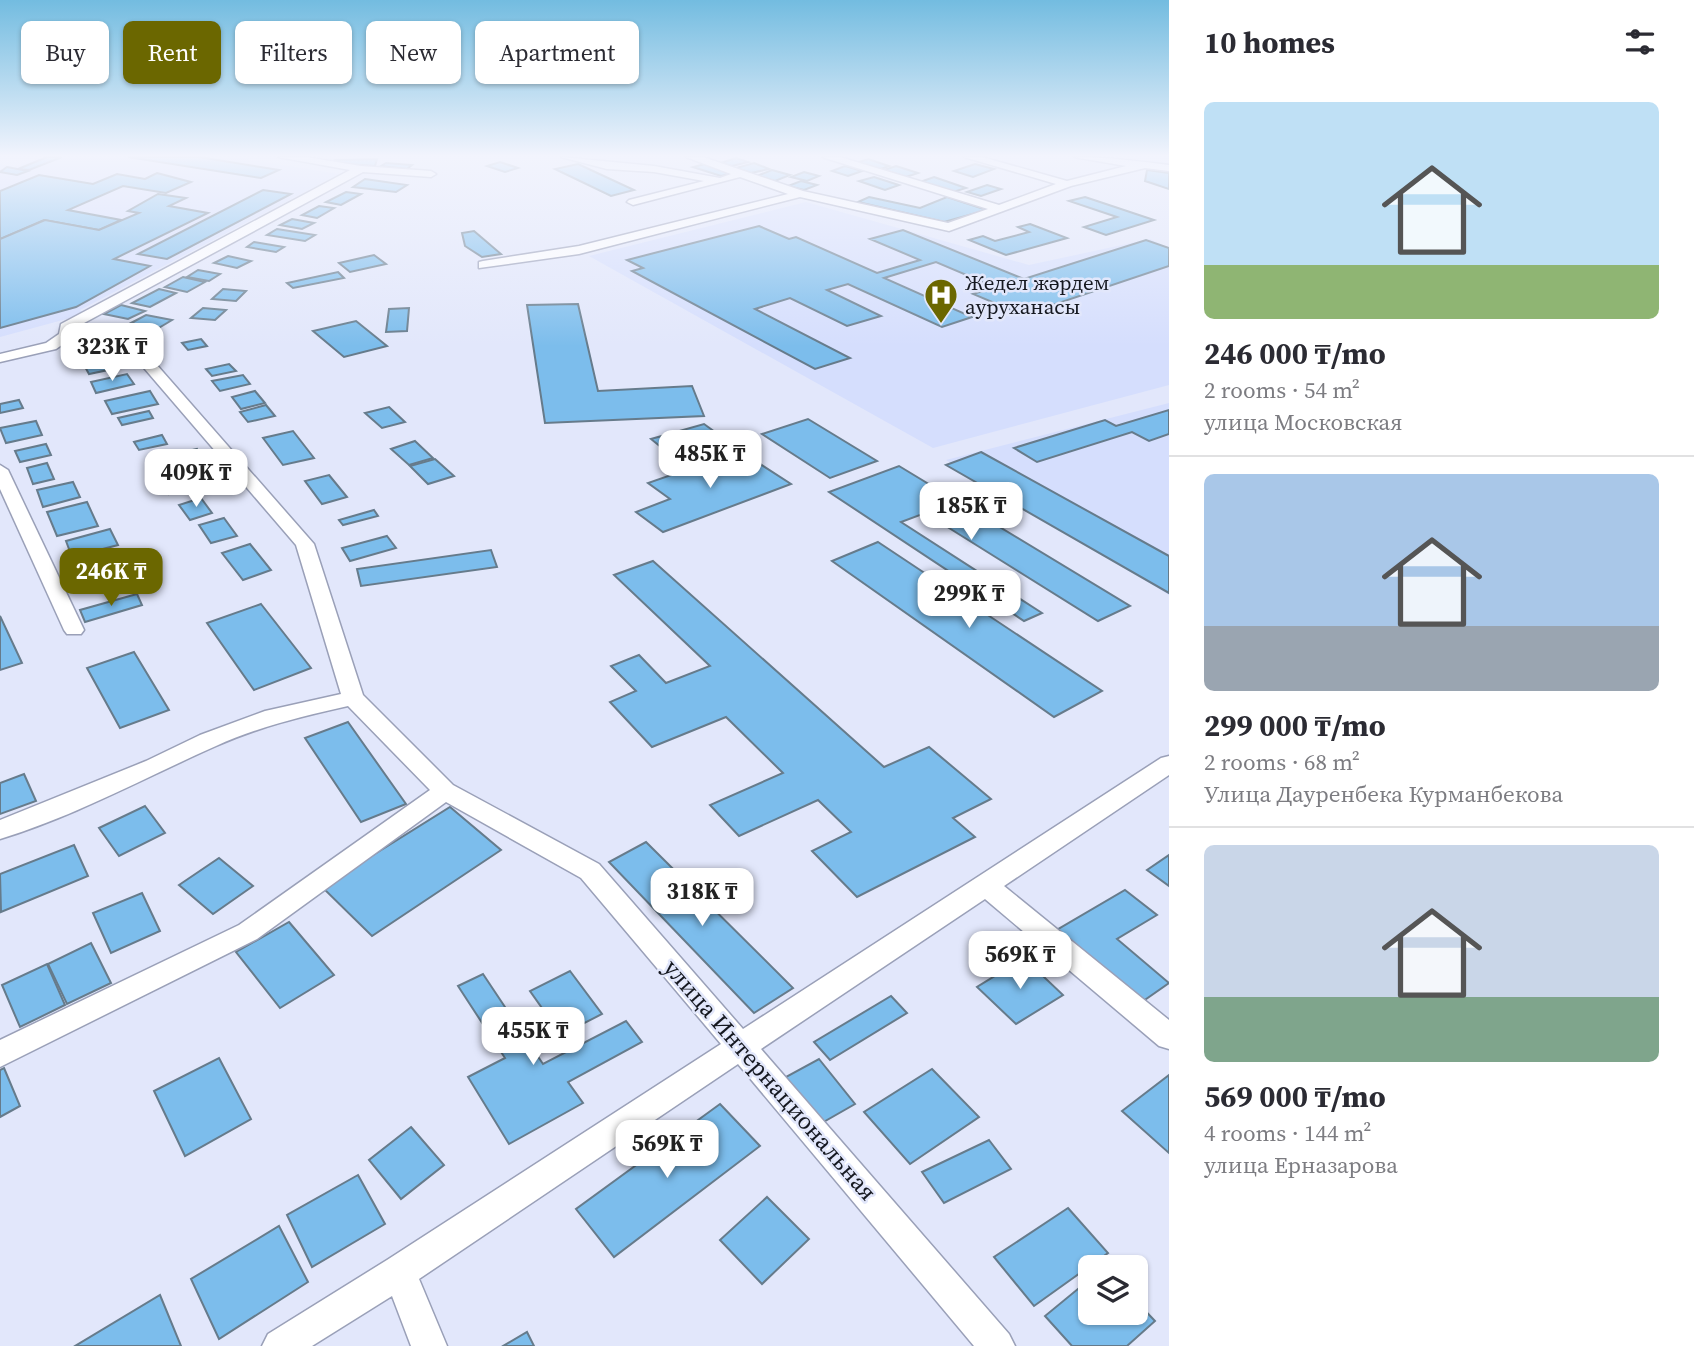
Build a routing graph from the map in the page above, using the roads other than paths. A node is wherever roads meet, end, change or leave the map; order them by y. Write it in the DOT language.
graph roads {
  1 [pos="266,220"];
  2 [pos="698,220"];
  3 [pos="913,220"];
  4 [pos="971,220"];
  5 [pos="483,265"];
  6 [pos="66,336"];
  7 [pos="0,358"];
  8 [pos="0,470"];
  9 [pos="74,630"];
  10 [pos="353,698"];
  11 [pos="1169,764"];
  12 [pos="445,791"];
  13 [pos="0,830"];
  14 [pos="986,885"];
  15 [pos="1169,1037"];
  16 [pos="742,1046"];
  17 [pos="0,1054"];
  18 [pos="399,1272"];
  19 [pos="280,1346"];
  20 [pos="429,1346"];
  21 [pos="997,1346"];
  1 -- 6 [label="street"];
  2 -- 5 [label="street"];
  3 -- 4 [label="street"];
  6 -- 7 [label="street"];
  6 -- 10 [label="street, улица Интернациональная"];
  8 -- 9 [label="street"];
  10 -- 12 [label="street, улица Интернациональная"];
  10 -- 13 [label="street"];
  11 -- 14 [label="street"];
  12 -- 16 [label="street, улица Интернациональная"];
  12 -- 17 [label="street"];
  14 -- 15 [label="street"];
  14 -- 16 [label="street"];
  16 -- 18 [label="street"];
  16 -- 21 [label="street, улица Интернациональная"];
  18 -- 19 [label="street"];
  18 -- 20 [label="street"];
}
